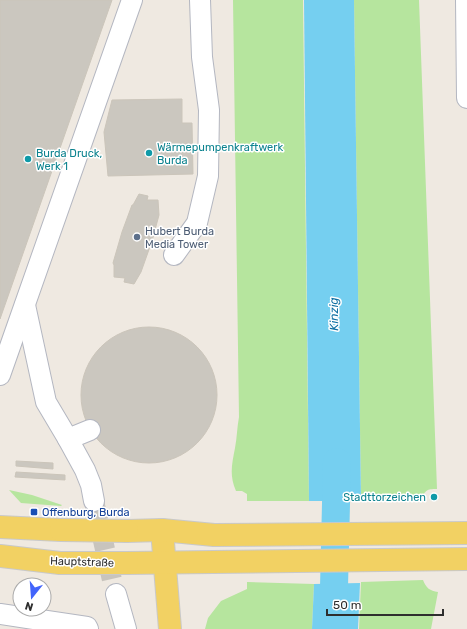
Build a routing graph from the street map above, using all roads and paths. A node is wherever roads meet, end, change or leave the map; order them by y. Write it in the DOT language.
graph roads {
  1 [pos="132,0"];
  2 [pos="200,0"];
  3 [pos="466,0"];
  4 [pos="467,98"];
  5 [pos="174,255"];
  6 [pos="25,305"];
  7 [pos="0,375"];
  8 [pos="90,430"];
  9 [pos="68,439"];
  10 [pos="94,501"];
  11 [pos="0,527"];
  12 [pos="162,530"];
  13 [pos="467,533"];
  14 [pos="0,556"];
  15 [pos="467,559"];
  16 [pos="164,564"];
  17 [pos="116,594"];
  18 [pos="0,614"];
  19 [pos="88,629"];
  20 [pos="126,629"];
  21 [pos="170,629"];
  1 -- 6 [label="lane"];
  2 -- 5 [label="lane"];
  3 -- 4 [label="lane"];
  6 -- 7 [label="lane"];
  6 -- 9 [label="lane"];
  8 -- 9 [label="lane"];
  9 -- 10 [label="lane"];
  11 -- 12 [label="main road, bridge"];
  12 -- 13 [label="main road"];
  12 -- 16 [label="main road"];
  14 -- 16 [label="main road, Hauptstraße, bridge"];
  15 -- 16 [label="main road, Hauptstraße"];
  16 -- 21 [label="main road"];
  17 -- 20 [label="lane"];
  18 -- 19 [label="lane"];
}
